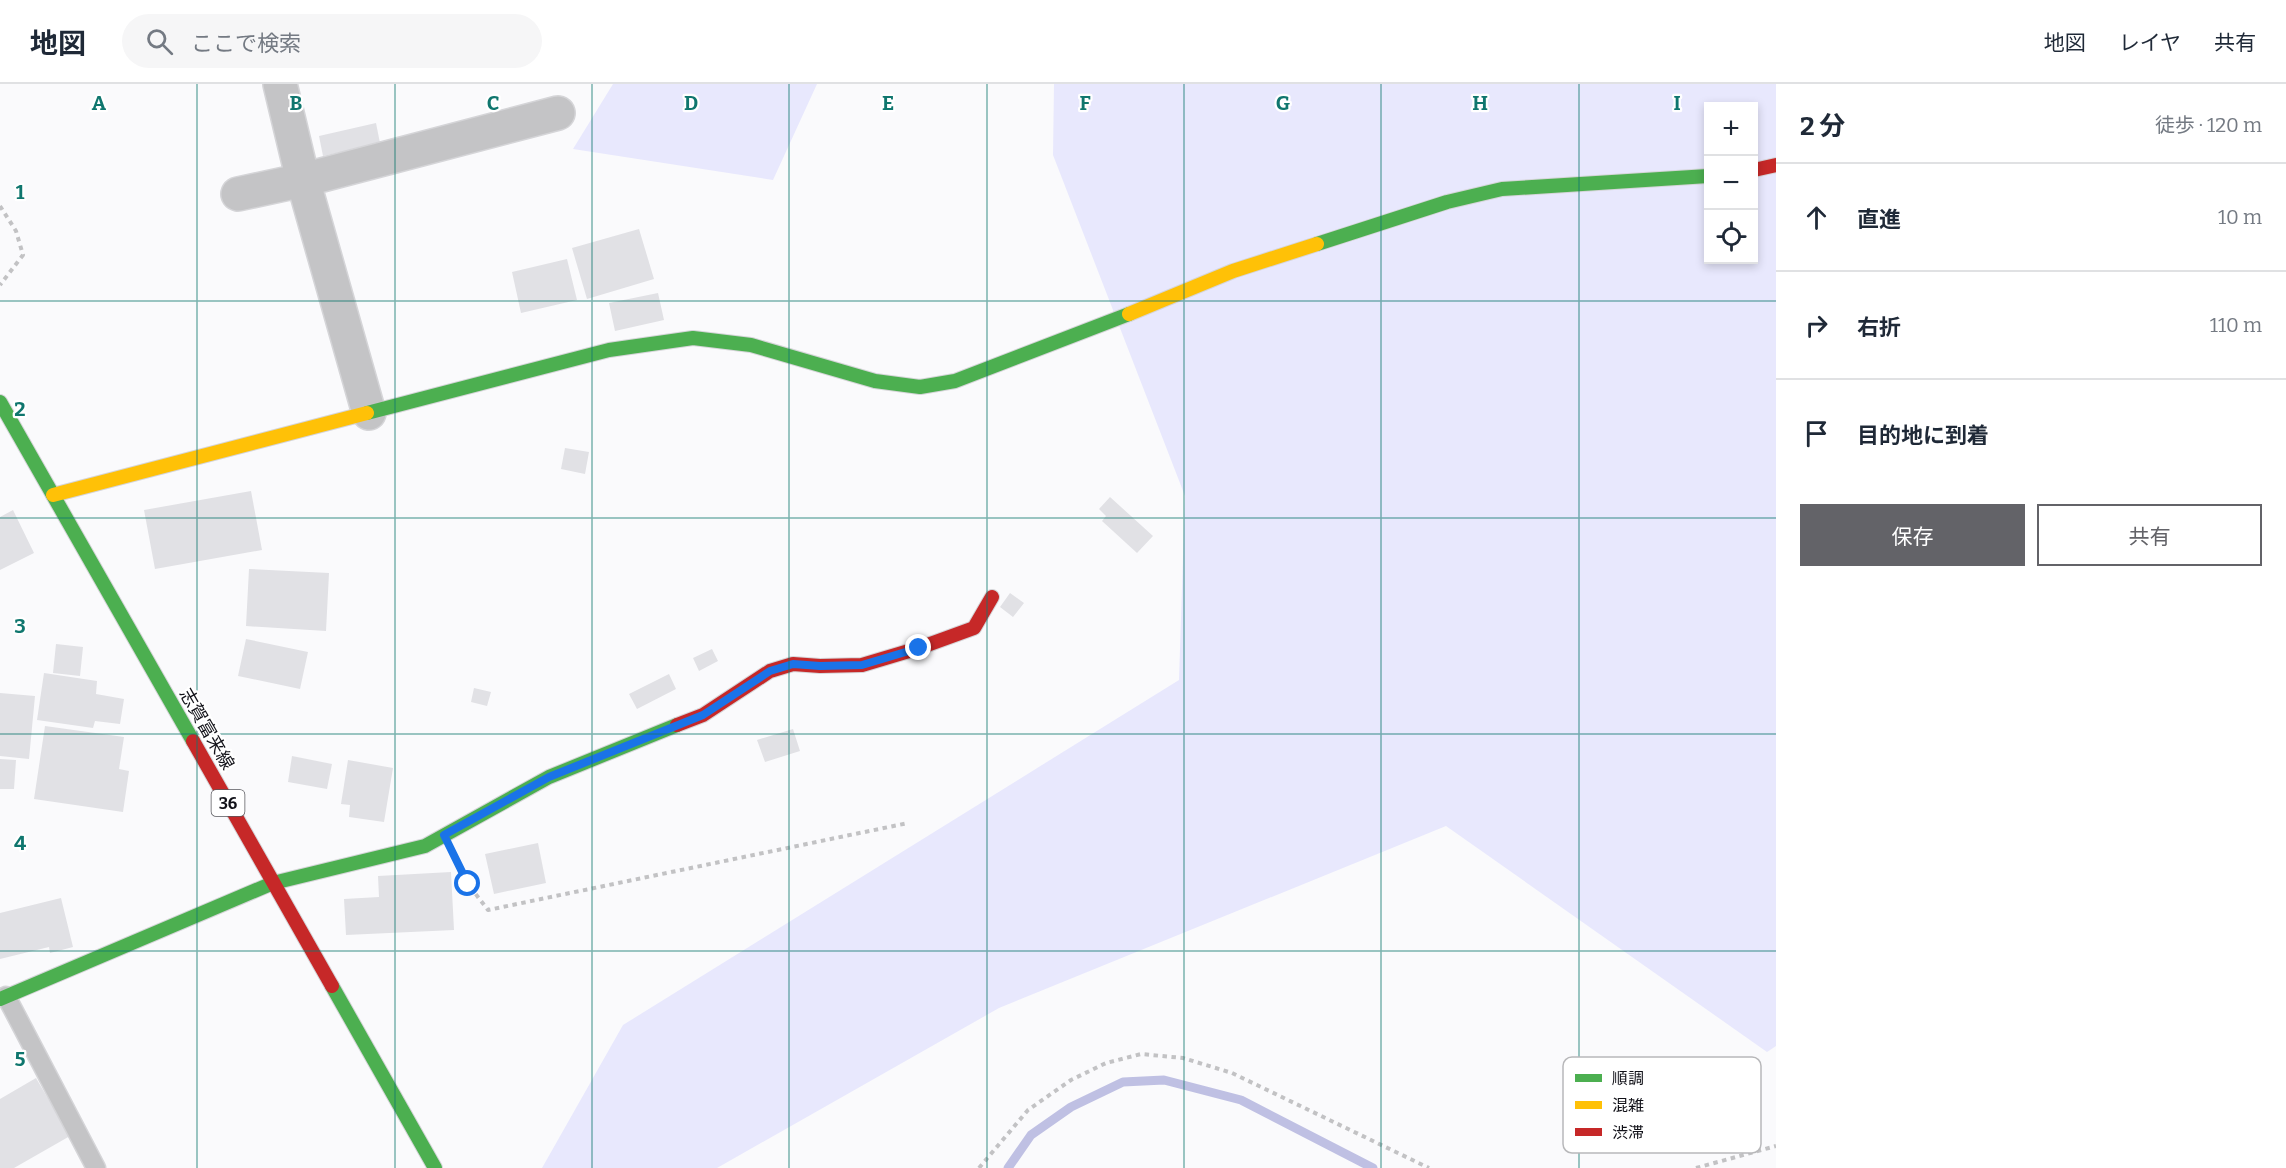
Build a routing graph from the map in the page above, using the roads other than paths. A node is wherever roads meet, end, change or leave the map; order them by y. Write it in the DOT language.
graph roads {
  1 [pos="280,84"];
  2 [pos="558,112"];
  3 [pos="1776,165"];
  4 [pos="1758,169"];
  5 [pos="1704,176"];
  6 [pos="303,180"];
  7 [pos="238,194"];
  8 [pos="0,402"];
  9 [pos="369,413"];
  10 [pos="53,495"];
  11 [pos="992,597"];
  12 [pos="273,883"];
  13 [pos="3,997"];
  14 [pos="96,1168"];
  15 [pos="435,1168"];
  1 -- 6 [label="street"];
  2 -- 6 [label="street"];
  3 -- 4 [label="street"];
  5 -- 9 [label="street"];
  6 -- 7 [label="street"];
  6 -- 9 [label="street"];
  8 -- 10 [label="street, 志賀富来線 / 36"];
  9 -- 10 [label="street"];
  10 -- 12 [label="street, 志賀富来線 / 36"];
  11 -- 12 [label="street"];
  12 -- 13 [label="street"];
  12 -- 15 [label="street, 志賀富来線 / 36"];
  13 -- 14 [label="lane"];
}
